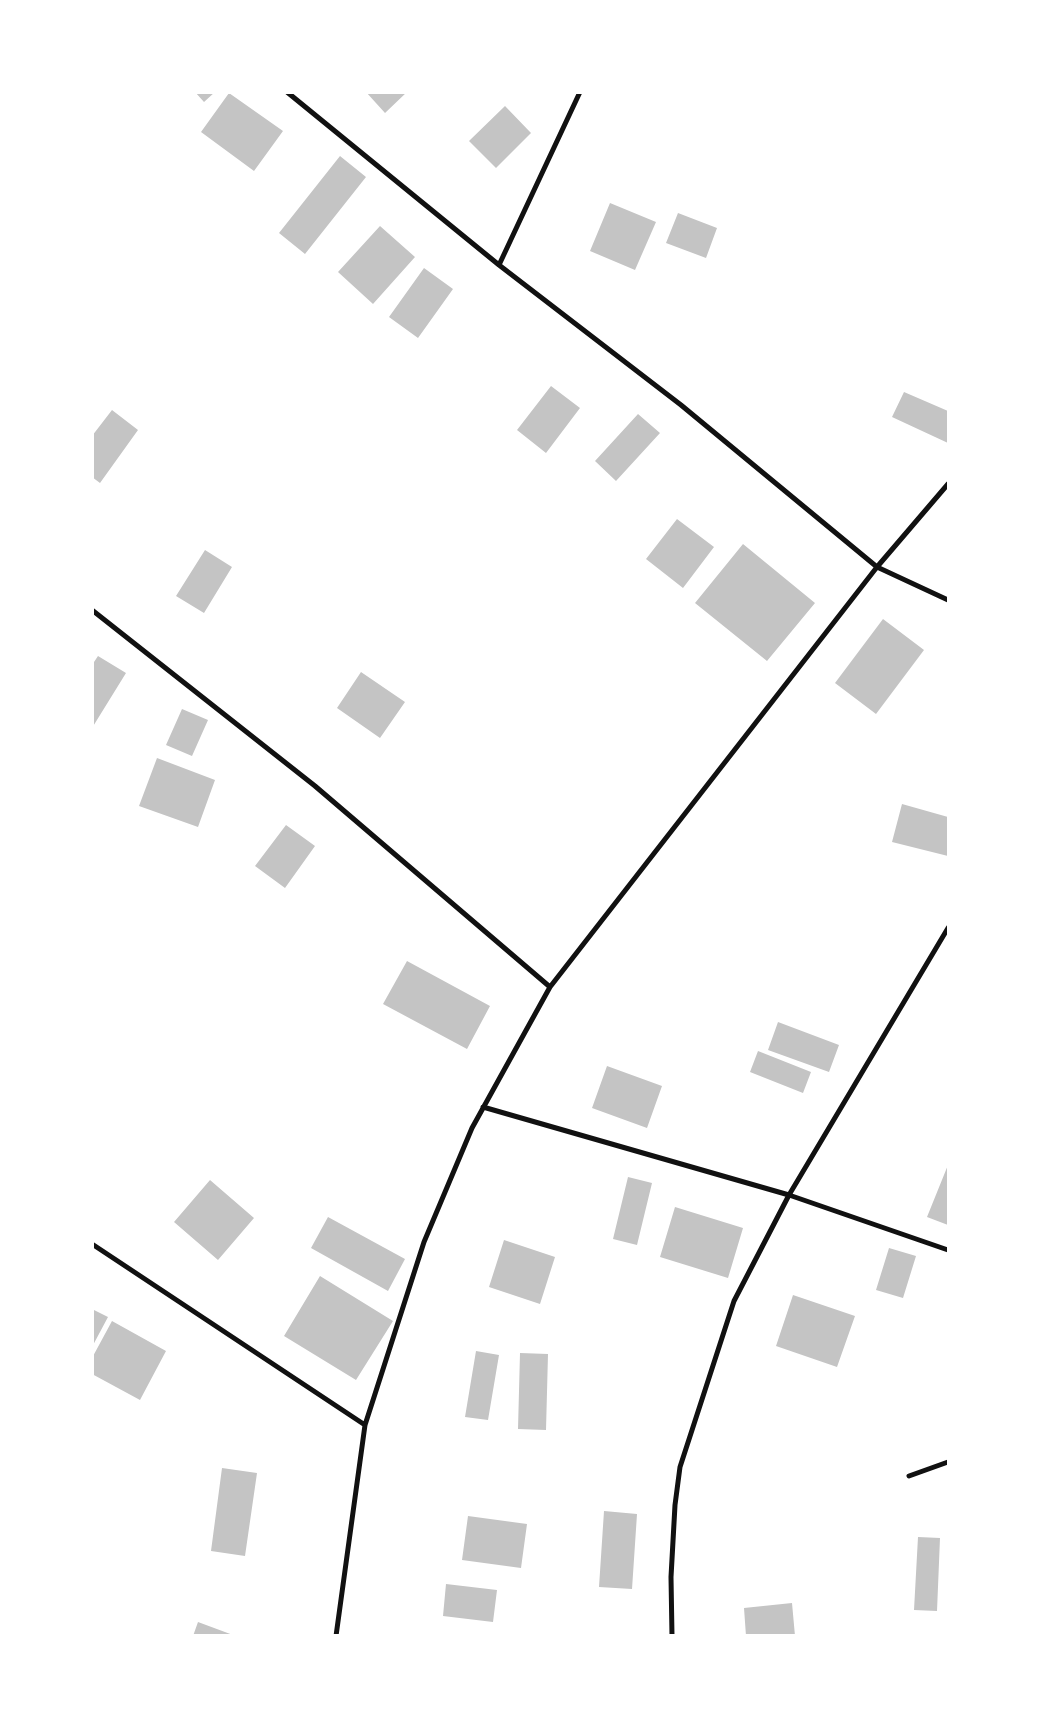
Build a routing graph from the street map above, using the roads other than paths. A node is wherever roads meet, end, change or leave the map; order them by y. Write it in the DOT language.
graph roads {
  1 [pos="286,92"];
  2 [pos="580,92"];
  3 [pos="499,265"];
  4 [pos="948,484"];
  5 [pos="877,567"];
  6 [pos="948,600"];
  7 [pos="92,610"];
  8 [pos="948,928"];
  9 [pos="550,987"];
  10 [pos="483,1107"];
  11 [pos="789,1195"];
  12 [pos="92,1244"];
  13 [pos="948,1250"];
  14 [pos="366,1424"];
  15 [pos="948,1462"];
  16 [pos="909,1476"];
  17 [pos="336,1636"];
  18 [pos="672,1636"];
  1 -- 3 [label="street"];
  2 -- 3 [label="street"];
  3 -- 5 [label="street"];
  4 -- 5 [label="street"];
  5 -- 6 [label="street"];
  5 -- 9 [label="street"];
  7 -- 9 [label="street"];
  8 -- 11 [label="street"];
  9 -- 10 [label="street"];
  10 -- 11 [label="street"];
  10 -- 14 [label="street"];
  11 -- 13 [label="street"];
  11 -- 18 [label="street"];
  12 -- 14 [label="street"];
  14 -- 17 [label="street"];
  15 -- 16 [label="street"];
}
